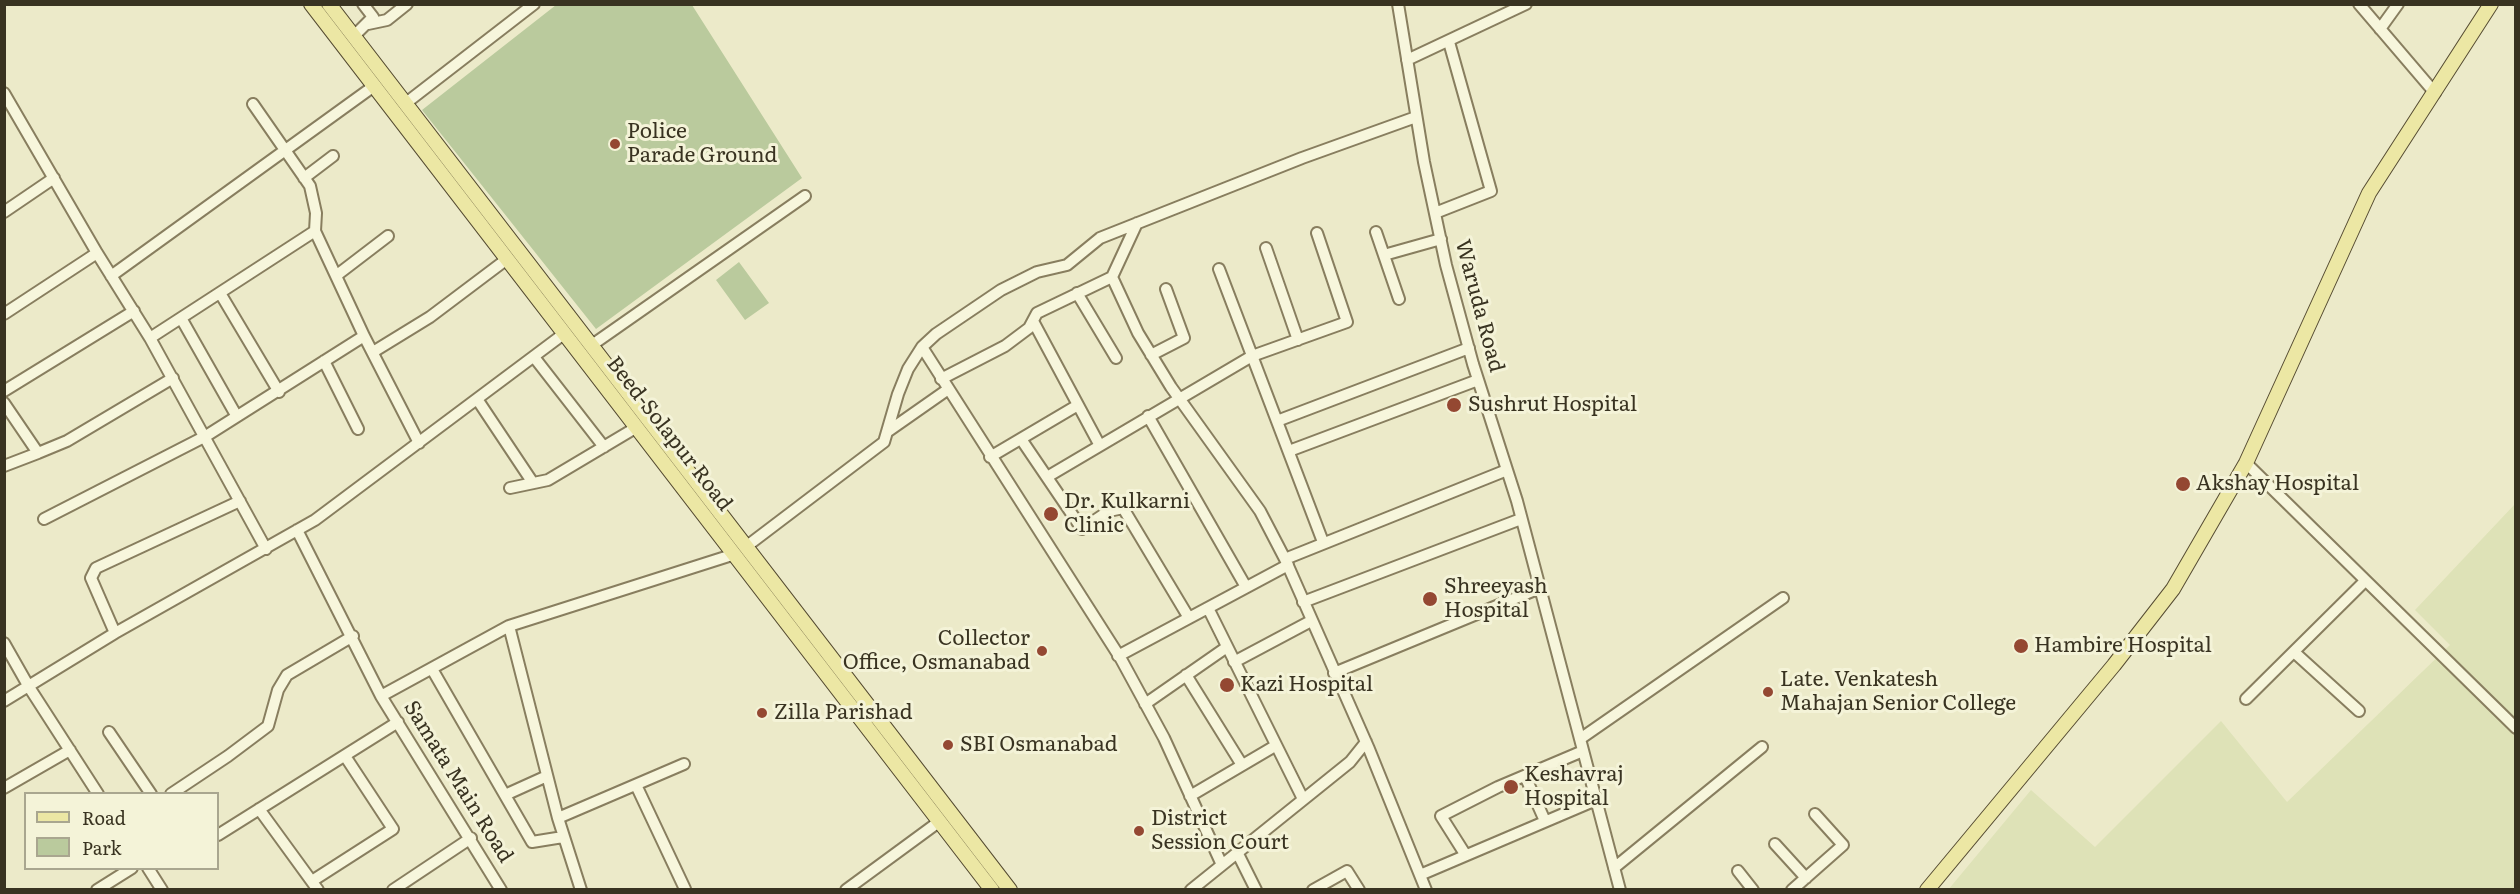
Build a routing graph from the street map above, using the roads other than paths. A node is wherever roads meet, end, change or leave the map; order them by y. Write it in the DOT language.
graph roads {
  1 [pos="311,4"];
  2 [pos="329,4"];
  3 [pos="363,4"];
  4 [pos="407,4"];
  5 [pos="534,4"];
  6 [pos="1398,4"];
  7 [pos="1526,4"];
  8 [pos="2359,4"];
  9 [pos="2398,4"];
  10 [pos="2491,4"];
  11 [pos="368,24"];
  12 [pos="2380,29"];
  13 [pos="354,36"];
  14 [pos="1449,42"];
  15 [pos="1407,60"];
  16 [pos="374,86"];
  17 [pos="2434,93"];
  18 [pos="6,101"];
  19 [pos="406,103"];
  20 [pos="253,104"];
  21 [pos="1416,117"];
  22 [pos="285,150"];
  23 [pos="333,156"];
  24 [pos="54,178"];
  25 [pos="304,178"];
  26 [pos="805,196"];
  27 [pos="4,212"];
  28 [pos="1435,213"];
  29 [pos="1137,223"];
  30 [pos="315,231"];
  31 [pos="1376,232"];
  32 [pos="1317,233"];
  33 [pos="388,236"];
  34 [pos="1440,239"];
  35 [pos="1266,248"];
  36 [pos="97,253"];
  37 [pos="1384,255"];
  38 [pos="507,259"];
  39 [pos="1219,269"];
  40 [pos="337,275"];
  41 [pos="111,276"];
  42 [pos="1112,277"];
  43 [pos="1166,289"];
  44 [pos="220,293"];
  45 [pos="1077,293"];
  46 [pos="1399,298"];
  47 [pos="134,311"];
  48 [pos="4,314"];
  49 [pos="181,318"];
  50 [pos="1033,321"];
  51 [pos="565,333"];
  52 [pos="364,336"];
  53 [pos="150,338"];
  54 [pos="1298,340"];
  55 [pos="592,345"];
  56 [pos="922,348"];
  57 [pos="1469,348"];
  58 [pos="373,352"];
  59 [pos="1151,355"];
  60 [pos="1252,356"];
  61 [pos="534,357"];
  62 [pos="1116,358"];
  63 [pos="324,361"];
  64 [pos="173,378"];
  65 [pos="941,379"];
  66 [pos="1478,380"];
  67 [pos="947,390"];
  68 [pos="4,391"];
  69 [pos="279,392"];
  70 [pos="1179,398"];
  71 [pos="477,399"];
  72 [pos="4,403"];
  73 [pos="1078,405"];
  74 [pos="236,415"];
  75 [pos="1148,416"];
  76 [pos="1277,421"];
  77 [pos="637,427"];
  78 [pos="358,429"];
  79 [pos="887,432"];
  80 [pos="206,436"];
  81 [pos="1021,439"];
  82 [pos="419,443"];
  83 [pos="1099,444"];
  84 [pos="604,447"];
  85 [pos="1289,451"];
  86 [pos="38,453"];
  87 [pos="990,457"];
  88 [pos="2247,463"];
  89 [pos="4,466"];
  90 [pos="1507,470"];
  91 [pos="1047,477"];
  92 [pos="533,483"];
  93 [pos="510,488"];
  94 [pos="240,501"];
  95 [pos="44,519"];
  96 [pos="1521,519"];
  97 [pos="297,530"];
  98 [pos="1323,542"];
  99 [pos="747,546"];
  100 [pos="266,549"];
  101 [pos="735,554"];
  102 [pos="1286,562"];
  103 [pos="2365,581"];
  104 [pos="1246,587"];
  105 [pos="1540,588"];
  106 [pos="1783,598"];
  107 [pos="1303,603"];
  108 [pos="1208,608"];
  109 [pos="1189,618"];
  110 [pos="1311,621"];
  111 [pos="509,626"];
  112 [pos="115,633"];
  113 [pos="353,636"];
  114 [pos="4,643"];
  115 [pos="1227,647"];
  116 [pos="2294,652"];
  117 [pos="1118,656"];
  118 [pos="1234,662"];
  119 [pos="432,669"];
  120 [pos="1334,673"];
  121 [pos="1186,675"];
  122 [pos="28,687"];
  123 [pos="381,696"];
  124 [pos="2246,699"];
  125 [pos="4,701"];
  126 [pos="1145,704"];
  127 [pos="2359,711"];
  128 [pos="398,722"];
  129 [pos="2516,728"];
  130 [pos="109,732"];
  131 [pos="1580,739"];
  132 [pos="1366,742"];
  133 [pos="1275,746"];
  134 [pos="1762,747"];
  135 [pos="70,750"];
  136 [pos="1583,751"];
  137 [pos="345,756"];
  138 [pos="684,764"];
  139 [pos="1242,765"];
  140 [pos="547,776"];
  141 [pos="1525,776"];
  142 [pos="636,785"];
  143 [pos="4,788"];
  144 [pos="97,792"];
  145 [pos="150,792"];
  146 [pos="174,792"];
  147 [pos="505,795"];
  148 [pos="1190,796"];
  149 [pos="1303,799"];
  150 [pos="1596,800"];
  151 [pos="259,809"];
  152 [pos="1815,814"];
  153 [pos="558,818"];
  154 [pos="940,821"];
  155 [pos="1545,821"];
  156 [pos="219,834"];
  157 [pos="563,837"];
  158 [pos="471,838"];
  159 [pos="1775,843"];
  160 [pos="1237,852"];
  161 [pos="1465,854"];
  162 [pos="1222,865"];
  163 [pos="1614,868"];
  164 [pos="129,870"];
  165 [pos="150,872"];
  166 [pos="1738,872"];
  167 [pos="1420,875"];
  168 [pos="1806,878"];
  169 [pos="315,885"];
  170 [pos="499,889"];
  171 [pos="685,889"];
  172 [pos="1194,889"];
  173 [pos="97,890"];
  174 [pos="162,890"];
  175 [pos="393,890"];
  176 [pos="581,890"];
  177 [pos="846,890"];
  178 [pos="992,890"];
  179 [pos="1010,890"];
  180 [pos="1256,890"];
  181 [pos="1313,890"];
  182 [pos="1359,890"];
  183 [pos="1426,890"];
  184 [pos="1620,890"];
  185 [pos="1753,890"];
  186 [pos="1791,890"];
  187 [pos="1927,890"];
  1 -- 16 [label="main road, Beed-Solapur Road"];
  2 -- 13 [label="main road, Beed-Solapur Road"];
  3 -- 11 [label="street"];
  4 -- 11 [label="street"];
  5 -- 19 [label="street"];
  6 -- 15 [label="street, Waruda Road"];
  7 -- 14 [label="street"];
  8 -- 12 [label="street"];
  9 -- 12 [label="street"];
  10 -- 17 [label="main road"];
  11 -- 13 [label="street"];
  12 -- 17 [label="street"];
  13 -- 19 [label="main road, Beed-Solapur Road"];
  14 -- 15 [label="street"];
  14 -- 28 [label="street"];
  15 -- 21 [label="street, Waruda Road"];
  16 -- 22 [label="street"];
  16 -- 38 [label="main road, Beed-Solapur Road"];
  17 -- 88 [label="main road"];
  18 -- 24 [label="street"];
  19 -- 55 [label="main road, Beed-Solapur Road"];
  20 -- 22 [label="street"];
  21 -- 28 [label="street, Waruda Road"];
  21 -- 29 [label="street"];
  22 -- 25 [label="street"];
  22 -- 41 [label="street"];
  23 -- 25 [label="street"];
  24 -- 27 [label="street"];
  24 -- 36 [label="street"];
  25 -- 30 [label="street"];
  26 -- 55 [label="street"];
  28 -- 34 [label="street, Waruda Road"];
  29 -- 42 [label="street"];
  29 -- 56 [label="street"];
  30 -- 40 [label="street"];
  30 -- 44 [label="street"];
  31 -- 37 [label="street"];
  32 -- 54 [label="street"];
  33 -- 40 [label="street"];
  34 -- 37 [label="street"];
  34 -- 57 [label="street, Waruda Road"];
  35 -- 54 [label="street"];
  36 -- 41 [label="street"];
  36 -- 48 [label="street"];
  37 -- 46 [label="street"];
  38 -- 51 [label="main road, Beed-Solapur Road"];
  38 -- 58 [label="street"];
  39 -- 60 [label="street"];
  40 -- 52 [label="street"];
  41 -- 47 [label="street"];
  42 -- 45 [label="street"];
  42 -- 59 [label="street"];
  43 -- 59 [label="street"];
  44 -- 49 [label="street"];
  44 -- 69 [label="street"];
  45 -- 50 [label="street"];
  45 -- 62 [label="street"];
  47 -- 53 [label="street"];
  47 -- 68 [label="street"];
  49 -- 53 [label="street"];
  49 -- 74 [label="street"];
  50 -- 65 [label="street"];
  50 -- 73 [label="street"];
  51 -- 61 [label="street"];
  51 -- 77 [label="main road, Beed-Solapur Road"];
  52 -- 58 [label="street"];
  52 -- 63 [label="street"];
  53 -- 64 [label="street"];
  54 -- 60 [label="street"];
  55 -- 99 [label="main road, Beed-Solapur Road"];
  56 -- 65 [label="street"];
  56 -- 79 [label="street"];
  57 -- 66 [label="street, Waruda Road"];
  57 -- 76 [label="street"];
  58 -- 82 [label="street"];
  59 -- 70 [label="street"];
  60 -- 70 [label="street"];
  60 -- 76 [label="street"];
  61 -- 71 [label="street"];
  61 -- 84 [label="street"];
  63 -- 69 [label="street"];
  63 -- 78 [label="street"];
  64 -- 80 [label="street"];
  64 -- 86 [label="street"];
  65 -- 67 [label="street"];
  66 -- 85 [label="street"];
  66 -- 90 [label="street, Waruda Road"];
  67 -- 79 [label="street"];
  67 -- 87 [label="street"];
  69 -- 74 [label="street"];
  70 -- 75 [label="street"];
  70 -- 102 [label="street"];
  71 -- 82 [label="street"];
  71 -- 92 [label="street"];
  72 -- 86 [label="street"];
  73 -- 81 [label="street"];
  73 -- 83 [label="street"];
  74 -- 80 [label="street"];
  75 -- 83 [label="street"];
  75 -- 104 [label="street"];
  76 -- 85 [label="street"];
  77 -- 84 [label="street"];
  77 -- 101 [label="main road, Beed-Solapur Road"];
  79 -- 99 [label="street"];
  80 -- 94 [label="street"];
  80 -- 95 [label="street"];
  81 -- 87 [label="street"];
  81 -- 91 [label="street"];
  82 -- 97 [label="street"];
  83 -- 91 [label="street"];
  84 -- 92 [label="street"];
  85 -- 98 [label="street"];
  86 -- 89 [label="street"];
  87 -- 117 [label="street"];
  88 -- 103 [label="street"];
  88 -- 187 [label="main road"];
  90 -- 96 [label="street, Waruda Road"];
  90 -- 98 [label="street"];
  91 -- 109 [label="street"];
  92 -- 93 [label="street"];
  94 -- 100 [label="street"];
  94 -- 112 [label="street"];
  96 -- 105 [label="street, Waruda Road"];
  96 -- 107 [label="street"];
  97 -- 100 [label="street"];
  97 -- 113 [label="street"];
  98 -- 102 [label="street"];
  99 -- 179 [label="main road, Beed-Solapur Road"];
  100 -- 112 [label="street"];
  101 -- 111 [label="street, Samata Main Road"];
  101 -- 154 [label="main road, Beed-Solapur Road"];
  102 -- 104 [label="street"];
  102 -- 107 [label="street"];
  103 -- 116 [label="street"];
  103 -- 129 [label="street"];
  104 -- 108 [label="street"];
  105 -- 120 [label="street"];
  105 -- 131 [label="street, Waruda Road"];
  106 -- 131 [label="street"];
  107 -- 110 [label="street"];
  108 -- 109 [label="street"];
  108 -- 115 [label="street"];
  109 -- 117 [label="street"];
  110 -- 118 [label="street"];
  110 -- 120 [label="street"];
  111 -- 119 [label="street, Samata Main Road"];
  111 -- 140 [label="street"];
  112 -- 122 [label="street"];
  113 -- 123 [label="street"];
  113 -- 146 [label="street"];
  114 -- 122 [label="street"];
  115 -- 118 [label="street"];
  115 -- 121 [label="street"];
  116 -- 124 [label="street"];
  116 -- 127 [label="street"];
  117 -- 126 [label="street"];
  118 -- 133 [label="street"];
  119 -- 123 [label="street, Samata Main Road"];
  119 -- 147 [label="street"];
  120 -- 132 [label="street"];
  121 -- 126 [label="street"];
  121 -- 139 [label="street"];
  122 -- 125 [label="street"];
  122 -- 135 [label="street"];
  123 -- 128 [label="street, Samata Main Road"];
  126 -- 148 [label="street"];
  128 -- 137 [label="street"];
  128 -- 158 [label="street, Samata Main Road"];
  130 -- 145 [label="street"];
  131 -- 136 [label="street, Waruda Road"];
  132 -- 149 [label="street"];
  132 -- 167 [label="street"];
  133 -- 139 [label="street"];
  133 -- 149 [label="street"];
  134 -- 163 [label="street"];
  135 -- 143 [label="street"];
  135 -- 144 [label="street"];
  136 -- 141 [label="street"];
  136 -- 150 [label="street, Waruda Road"];
  137 -- 151 [label="street"];
  137 -- 169 [label="street"];
  138 -- 142 [label="street"];
  139 -- 148 [label="street"];
  140 -- 147 [label="street"];
  140 -- 153 [label="street"];
  141 -- 155 [label="street"];
  141 -- 161 [label="street"];
  142 -- 153 [label="street"];
  142 -- 171 [label="street"];
  147 -- 157 [label="street"];
  148 -- 162 [label="street"];
  149 -- 160 [label="street"];
  150 -- 155 [label="street"];
  150 -- 163 [label="street, Waruda Road"];
  151 -- 156 [label="street"];
  151 -- 169 [label="street"];
  152 -- 168 [label="street"];
  153 -- 157 [label="street"];
  154 -- 177 [label="street"];
  154 -- 178 [label="main road, Beed-Solapur Road"];
  155 -- 161 [label="street"];
  157 -- 176 [label="street"];
  158 -- 170 [label="street, Samata Main Road"];
  158 -- 175 [label="street"];
  159 -- 168 [label="street"];
  160 -- 162 [label="street"];
  160 -- 180 [label="street"];
  161 -- 167 [label="street"];
  162 -- 172 [label="street"];
  163 -- 184 [label="street, Waruda Road"];
  164 -- 173 [label="street"];
  165 -- 174 [label="street"];
  166 -- 185 [label="street"];
  167 -- 183 [label="street"];
  168 -- 186 [label="street"];
  181 -- 182 [label="street"];
}
